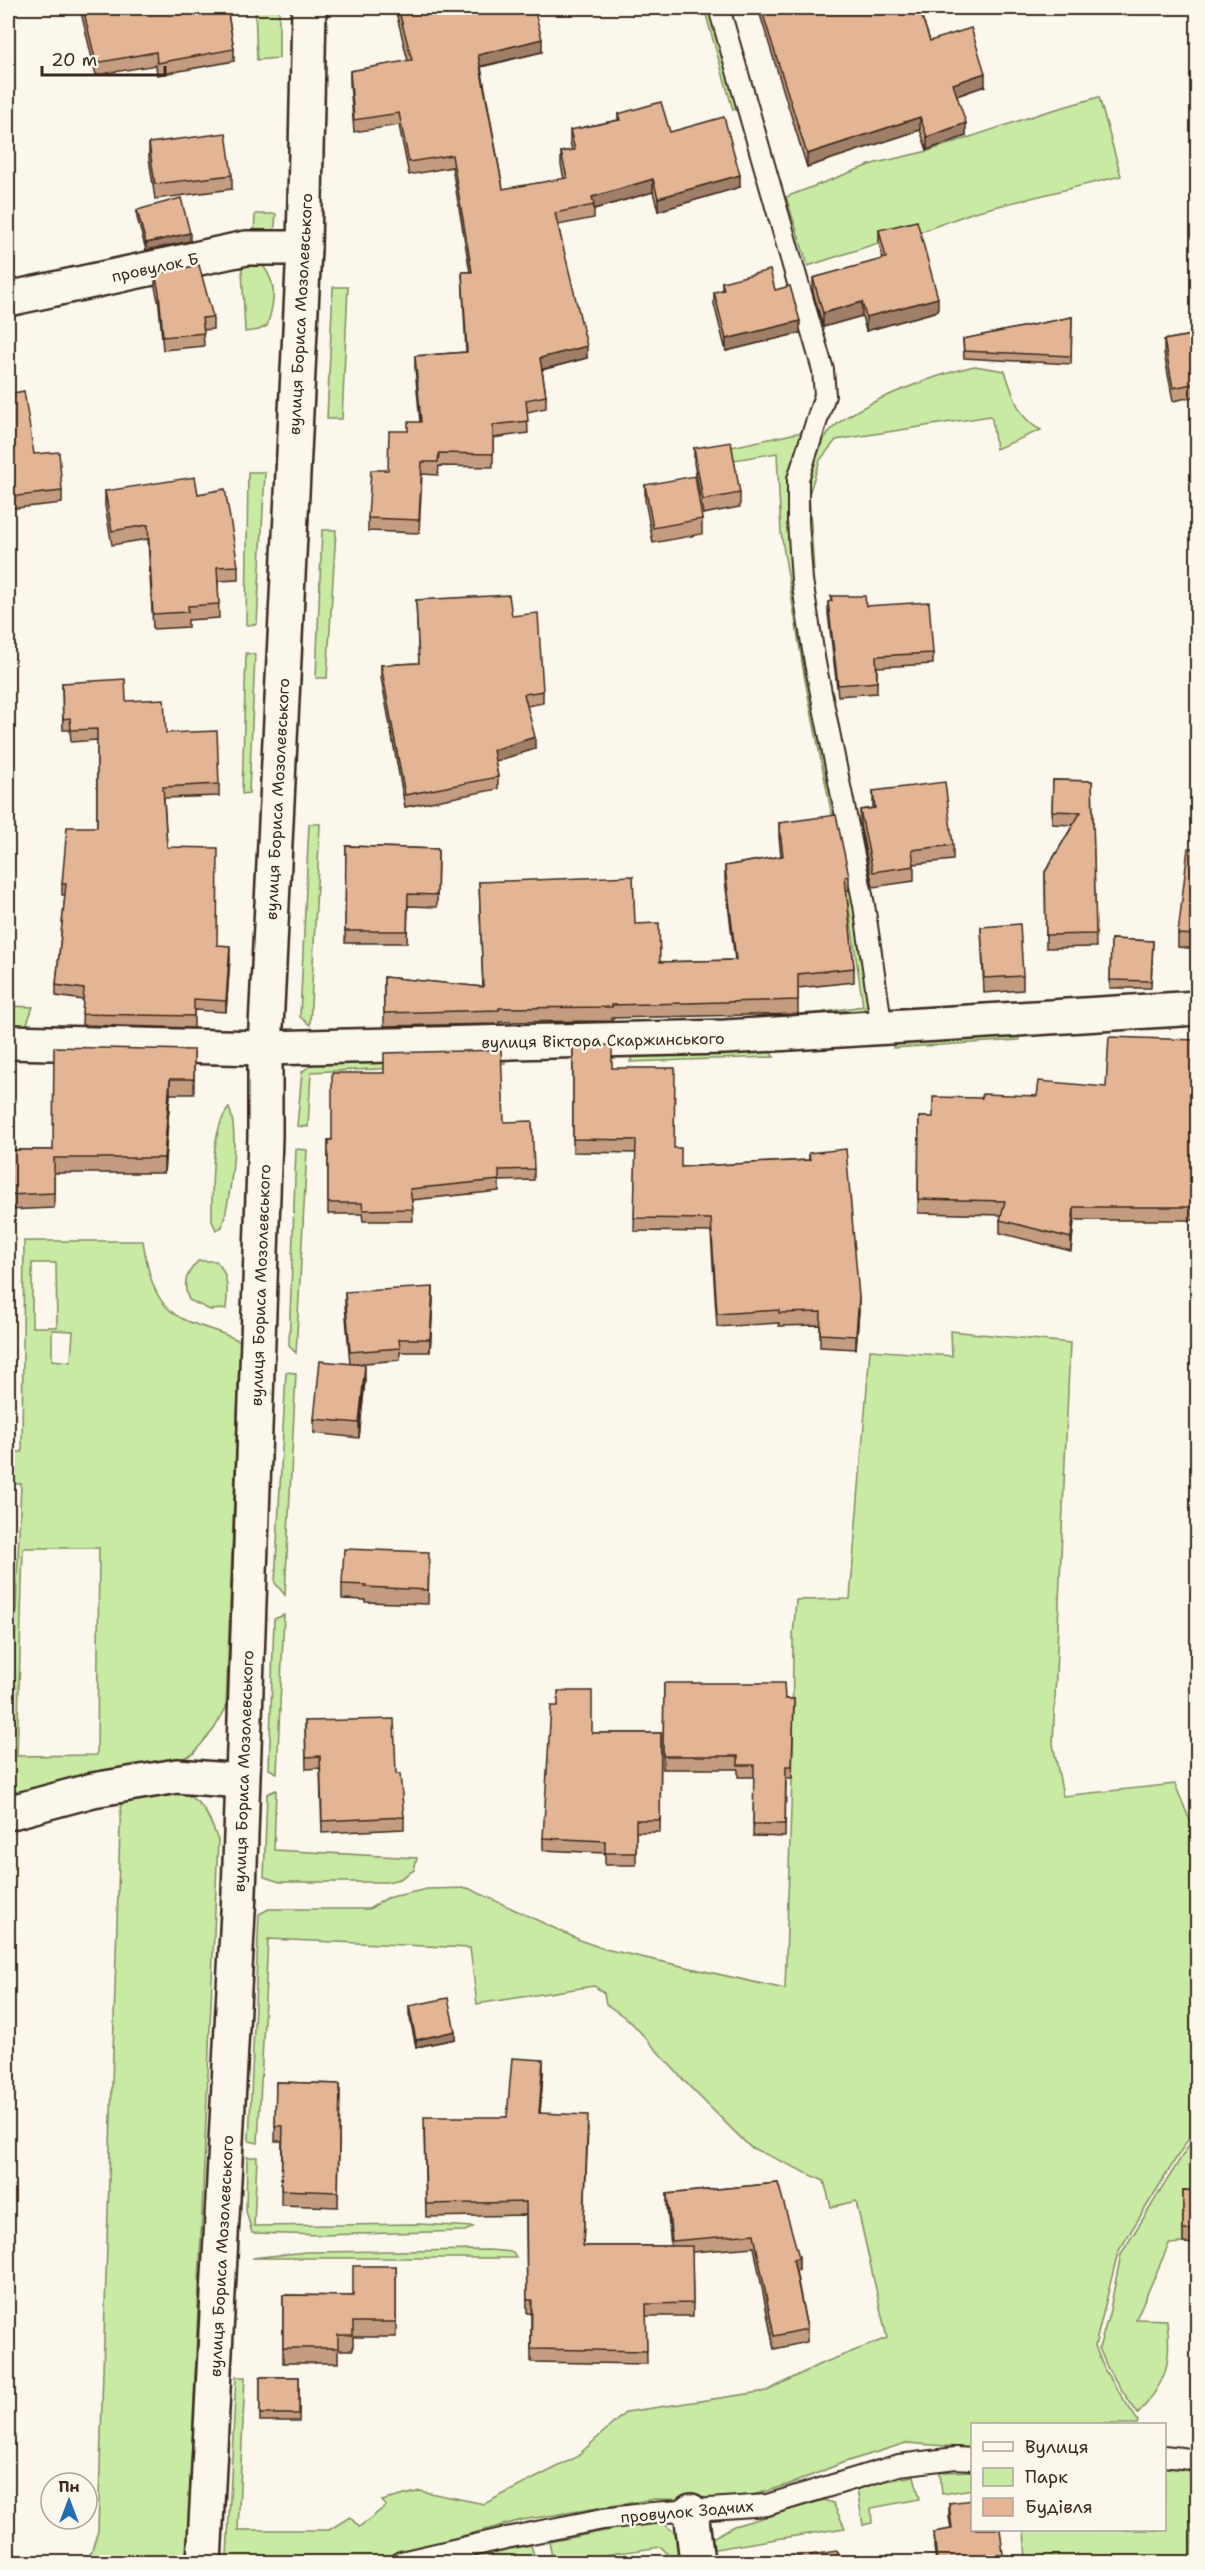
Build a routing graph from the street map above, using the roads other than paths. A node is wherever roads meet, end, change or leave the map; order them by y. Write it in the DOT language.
graph roads {
  1 [pos="309,8"];
  2 [pos="719,8"];
  3 [pos="304,248"];
  4 [pos="8,299"];
  5 [pos="1197,1008"];
  6 [pos="882,1029"];
  7 [pos="8,1042"];
  8 [pos="265,1048"];
  9 [pos="242,1781"];
  10 [pos="8,1813"];
  11 [pos="1166,2456"];
  12 [pos="971,2459"];
  13 [pos="1197,2460"];
  14 [pos="691,2511"];
  15 [pos="204,2562"];
  16 [pos="401,2562"];
  17 [pos="697,2562"];
  1 -- 3 [label="street, вулиця Бориса Мозолевського"];
  2 -- 6 [label="lane"];
  3 -- 4 [label="street, провулок Б"];
  3 -- 8 [label="street, вулиця Бориса Мозолевського"];
  5 -- 6 [label="street, вулиця Віктора Скаржинського"];
  6 -- 8 [label="street, вулиця Віктора Скаржинського"];
  7 -- 8 [label="street, вулиця Віктора Скаржинського"];
  8 -- 9 [label="street, вулиця Бориса Мозолевського"];
  9 -- 10 [label="street"];
  9 -- 15 [label="street, вулиця Бориса Мозолевського"];
  11 -- 13 [label="lane"];
  12 -- 14 [label="lane, провулок Зодчих"];
  14 -- 16 [label="lane, провулок Зодчих"];
  14 -- 17 [label="street"];
}
